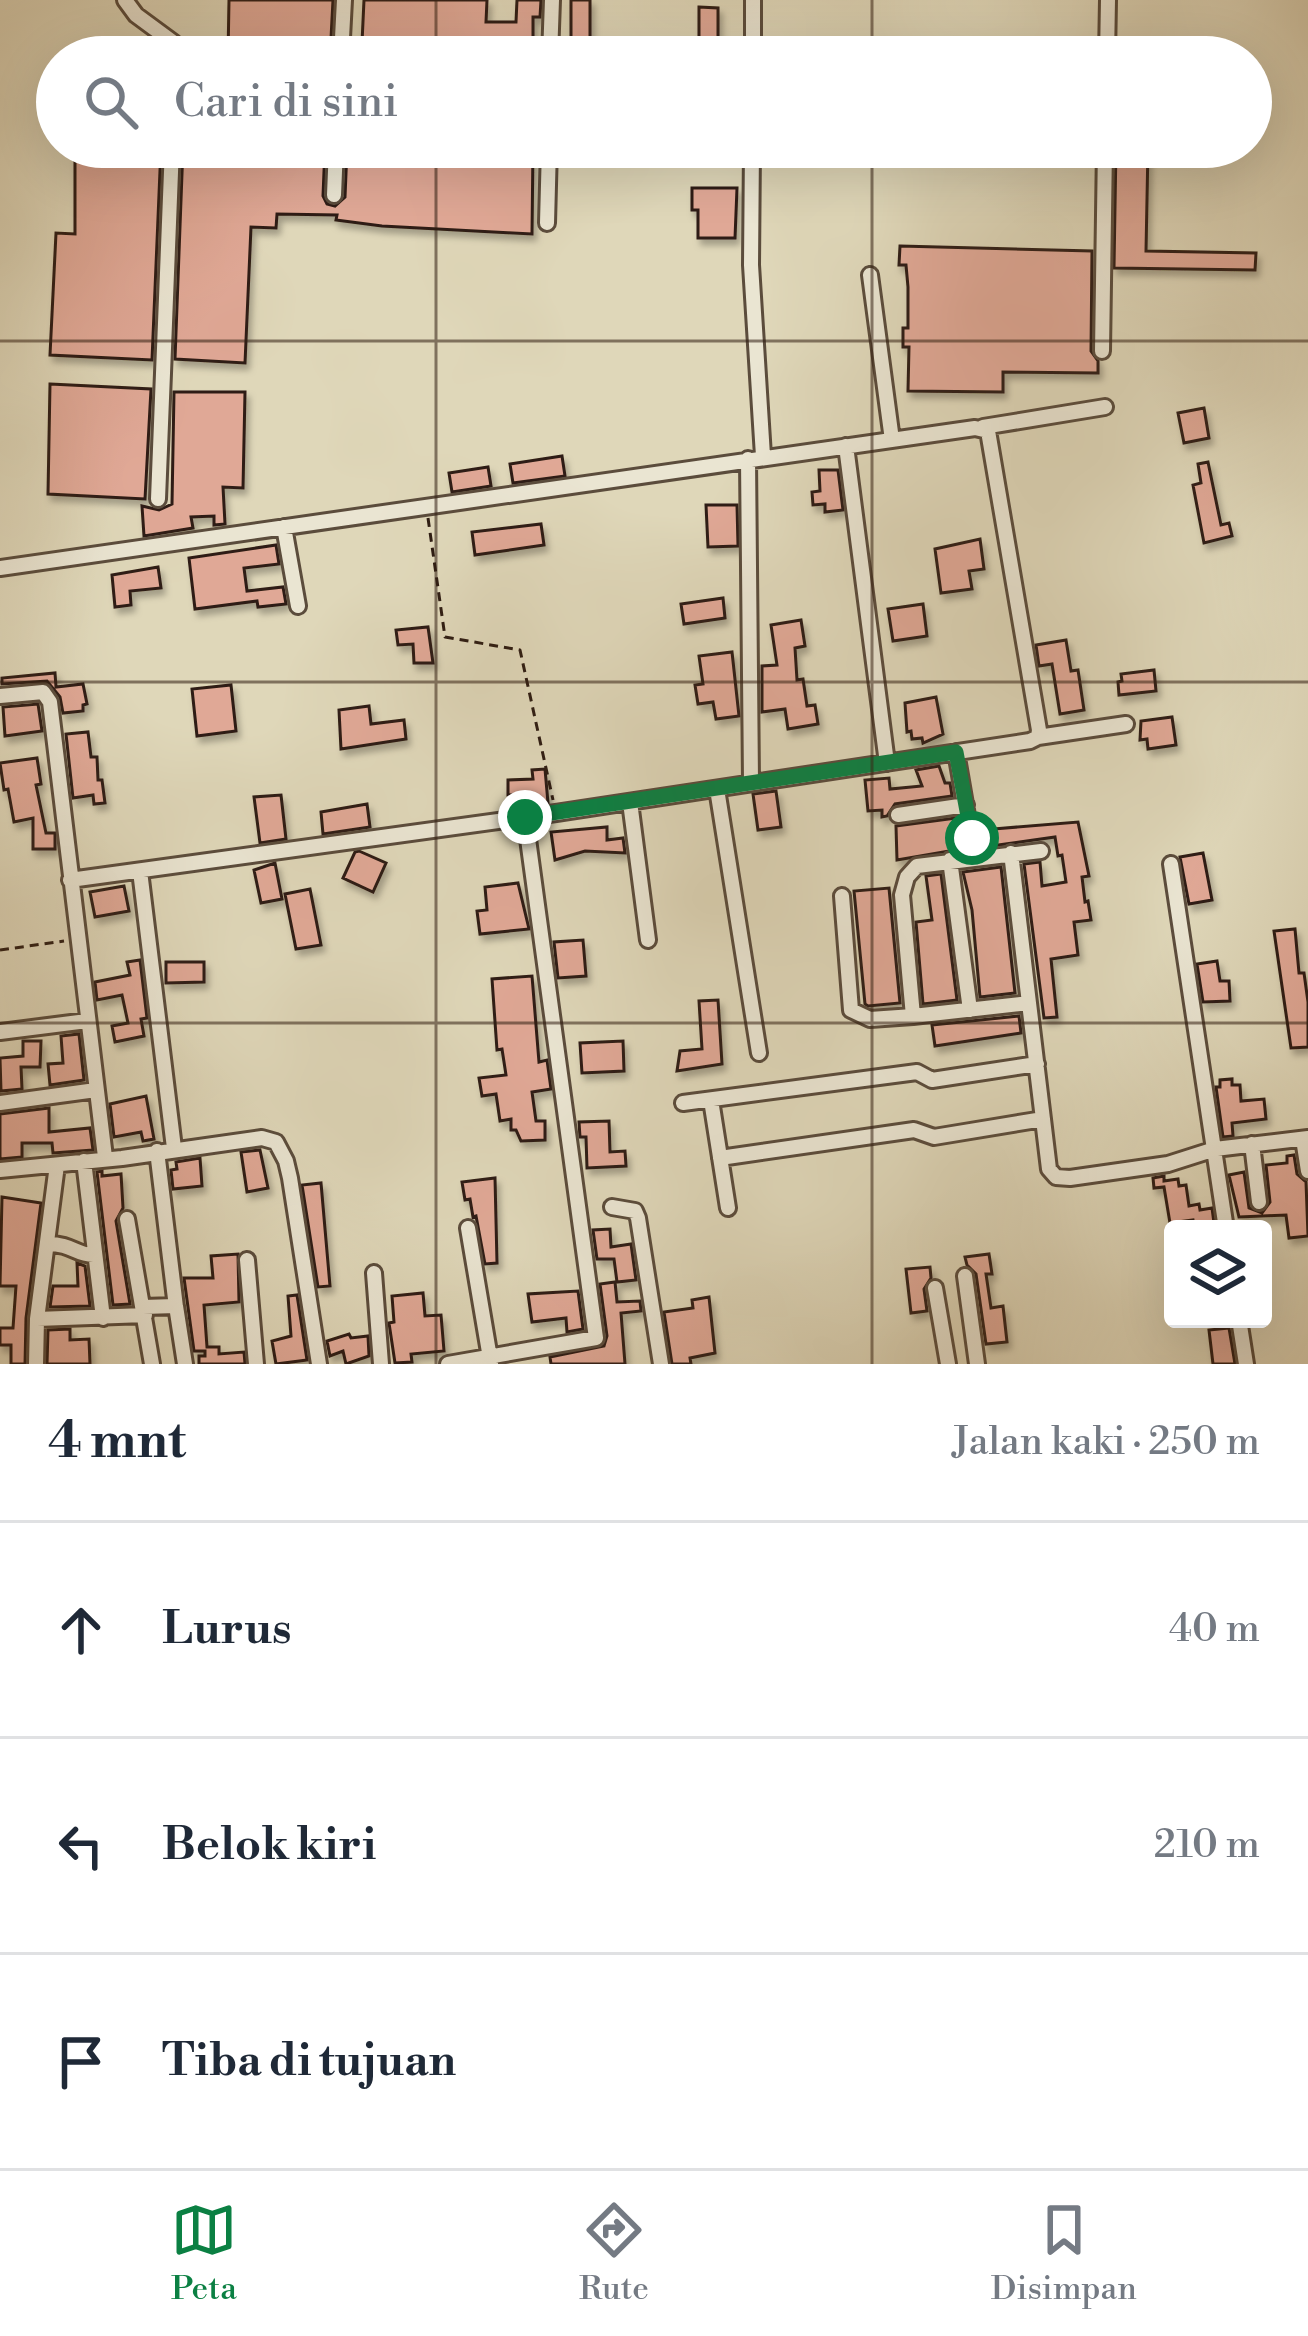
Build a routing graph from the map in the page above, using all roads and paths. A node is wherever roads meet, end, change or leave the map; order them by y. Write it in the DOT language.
graph roads {
  1 [pos="125,0"];
  2 [pos="344,0"];
  3 [pos="552,0"];
  4 [pos="753,0"];
  5 [pos="1108,0"];
  6 [pos="164,36"];
  7 [pos="342,36"];
  8 [pos="551,36"];
  9 [pos="753,36"];
  10 [pos="1107,36"];
  11 [pos="171,168"];
  12 [pos="336,168"];
  13 [pos="548,168"];
  14 [pos="752,168"];
  15 [pos="1105,168"];
  16 [pos="334,195"];
  17 [pos="547,223"];
  18 [pos="870,275"];
  19 [pos="1102,351"];
  20 [pos="1105,407"];
  21 [pos="983,427"];
  22 [pos="892,440"];
  23 [pos="846,446"];
  24 [pos="755,458"];
  25 [pos="158,499"];
  26 [pos="426,504"];
  27 [pos="284,527"];
  28 [pos="0,568"];
  29 [pos="298,606"];
  30 [pos="0,696"];
  31 [pos="1126,724"];
  32 [pos="1038,737"];
  33 [pos="956,752"];
  34 [pos="886,763"];
  35 [pos="751,782"];
  36 [pos="717,789"];
  37 [pos="631,802"];
  38 [pos="966,805"];
  39 [pos="556,813"];
  40 [pos="898,815"];
  41 [pos="525,817"];
  42 [pos="1041,851"];
  43 [pos="1011,853"];
  44 [pos="974,856"];
  45 [pos="950,860"];
  46 [pos="1171,864"];
  47 [pos="140,871"];
  48 [pos="70,880"];
  49 [pos="842,896"];
  50 [pos="77,939"];
  51 [pos="648,940"];
  52 [pos="0,950"];
  53 [pos="1029,1004"];
  54 [pos="970,1010"];
  55 [pos="914,1016"];
  56 [pos="87,1021"];
  57 [pos="0,1033"];
  58 [pos="759,1053"];
  59 [pos="1036,1064"];
  60 [pos="96,1090"];
  61 [pos="711,1100"];
  62 [pos="0,1103"];
  63 [pos="683,1103"];
  64 [pos="1043,1119"];
  65 [pos="1305,1138"];
  66 [pos="1252,1144"];
  67 [pos="173,1148"];
  68 [pos="1215,1149"];
  69 [pos="157,1151"];
  70 [pos="105,1157"];
  71 [pos="721,1158"];
  72 [pos="84,1161"];
  73 [pos="57,1165"];
  74 [pos="0,1170"];
  75 [pos="1308,1171"];
  76 [pos="1259,1202"];
  77 [pos="612,1208"];
  78 [pos="728,1208"];
  79 [pos="127,1219"];
  80 [pos="1225,1220"];
  81 [pos="468,1228"];
  82 [pos="48,1244"];
  83 [pos="93,1255"];
  84 [pos="247,1260"];
  85 [pos="374,1273"];
  86 [pos="964,1276"];
  87 [pos="935,1288"];
  88 [pos="176,1307"];
  89 [pos="144,1311"];
  90 [pos="103,1318"];
  91 [pos="37,1319"];
  92 [pos="1241,1328"];
  93 [pos="555,1346"];
  94 [pos="490,1361"];
  95 [pos="36,1364"];
  96 [pos="152,1364"];
  97 [pos="185,1364"];
  98 [pos="256,1364"];
  99 [pos="319,1364"];
  100 [pos="381,1364"];
  101 [pos="448,1364"];
  102 [pos="559,1364"];
  103 [pos="661,1364"];
  104 [pos="948,1364"];
  105 [pos="977,1364"];
  106 [pos="1246,1364"];
  1 -- 6 [label="street"];
  2 -- 7 [label="street"];
  3 -- 8 [label="street"];
  4 -- 9 [label="street"];
  5 -- 10 [label="street"];
  11 -- 25 [label="street"];
  12 -- 16 [label="street"];
  13 -- 17 [label="street"];
  14 -- 24 [label="street"];
  15 -- 19 [label="street"];
  18 -- 22 [label="street"];
  20 -- 21 [label="street"];
  21 -- 22 [label="street"];
  21 -- 32 [label="street"];
  22 -- 23 [label="street"];
  23 -- 24 [label="street"];
  23 -- 34 [label="street"];
  24 -- 26 [label="street"];
  24 -- 35 [label="street"];
  26 -- 27 [label="street"];
  26 -- 39 [label="path"];
  27 -- 28 [label="street"];
  27 -- 29 [label="street"];
  30 -- 48 [label="street"];
  31 -- 32 [label="street"];
  32 -- 33 [label="street"];
  33 -- 34 [label="street"];
  33 -- 38 [label="street"];
  34 -- 35 [label="street"];
  35 -- 36 [label="street"];
  36 -- 37 [label="street"];
  36 -- 58 [label="street"];
  37 -- 39 [label="street"];
  37 -- 51 [label="street"];
  38 -- 40 [label="street"];
  38 -- 44 [label="street"];
  39 -- 41 [label="street"];
  41 -- 47 [label="street"];
  41 -- 93 [label="street"];
  42 -- 43 [label="street"];
  43 -- 44 [label="street"];
  43 -- 53 [label="street"];
  44 -- 45 [label="street"];
  45 -- 54 [label="street"];
  45 -- 55 [label="street"];
  46 -- 68 [label="street"];
  47 -- 48 [label="street"];
  47 -- 67 [label="street"];
  48 -- 50 [label="street"];
  49 -- 55 [label="street"];
  50 -- 52 [label="path"];
  50 -- 56 [label="street"];
  53 -- 54 [label="street"];
  53 -- 59 [label="street"];
  54 -- 55 [label="street"];
  56 -- 57 [label="street"];
  56 -- 60 [label="street"];
  59 -- 61 [label="street"];
  59 -- 64 [label="street"];
  60 -- 62 [label="street"];
  60 -- 70 [label="street"];
  61 -- 63 [label="street"];
  61 -- 71 [label="street"];
  64 -- 68 [label="street"];
  64 -- 71 [label="street"];
  65 -- 66 [label="street"];
  65 -- 75 [label="street"];
  66 -- 68 [label="street"];
  66 -- 76 [label="street"];
  67 -- 69 [label="street"];
  67 -- 99 [label="street"];
  68 -- 80 [label="street"];
  69 -- 70 [label="street"];
  69 -- 88 [label="street"];
  70 -- 72 [label="street"];
  71 -- 78 [label="street"];
  72 -- 73 [label="street"];
  72 -- 83 [label="street"];
  73 -- 74 [label="street"];
  73 -- 82 [label="street"];
  77 -- 103 [label="street"];
  79 -- 89 [label="street"];
  81 -- 94 [label="street"];
  82 -- 83 [label="street"];
  82 -- 91 [label="street"];
  83 -- 90 [label="street"];
  84 -- 98 [label="street"];
  85 -- 100 [label="street"];
  86 -- 105 [label="street"];
  87 -- 104 [label="street"];
  88 -- 89 [label="street"];
  88 -- 97 [label="street"];
  89 -- 90 [label="street"];
  89 -- 96 [label="street"];
  90 -- 91 [label="street"];
  91 -- 95 [label="street"];
  92 -- 106 [label="street"];
  93 -- 94 [label="street"];
  93 -- 102 [label="street"];
  94 -- 101 [label="street"];
}
